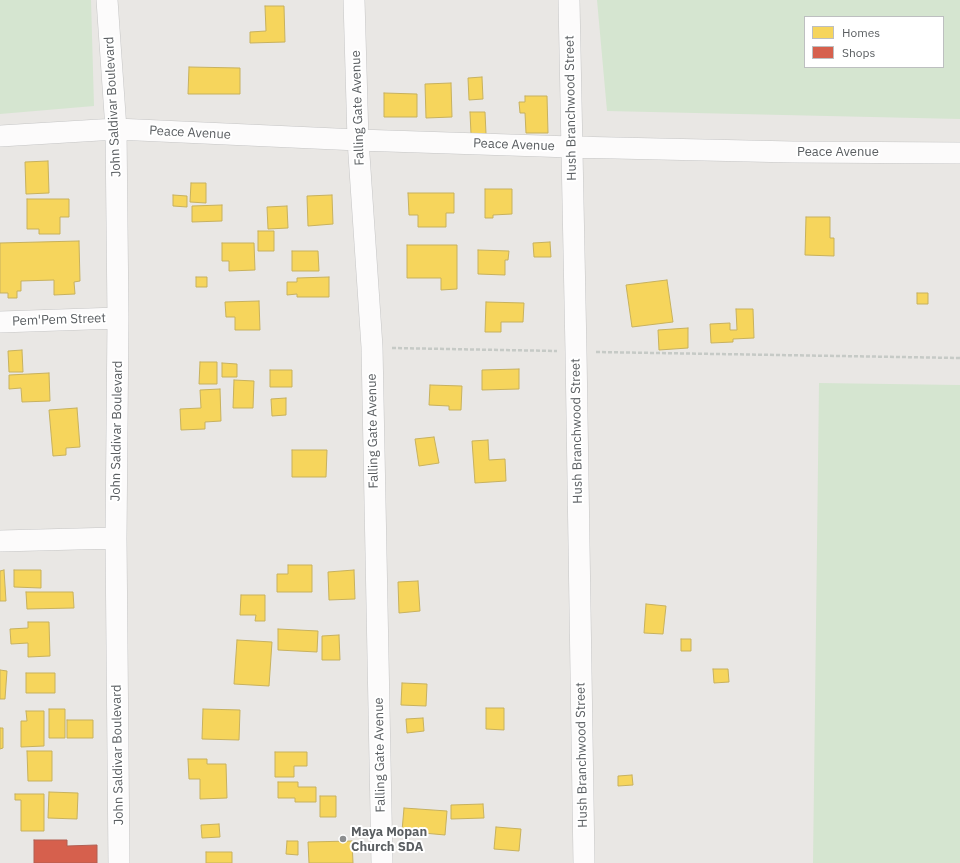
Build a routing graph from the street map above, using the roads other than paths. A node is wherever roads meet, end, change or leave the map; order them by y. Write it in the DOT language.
graph roads {
  1 [pos="107,0"];
  2 [pos="354,0"];
  3 [pos="569,0"];
  4 [pos="116,129"];
  5 [pos="0,136"];
  6 [pos="358,140"];
  7 [pos="571,147"];
  8 [pos="960,153"];
  9 [pos="118,318"];
  10 [pos="0,322"];
  11 [pos="116,538"];
  12 [pos="0,541"];
  13 [pos="119,863"];
  14 [pos="382,863"];
  15 [pos="584,863"];
  1 -- 4 [label="street, John Saldivar Boulevard"];
  2 -- 6 [label="street, Falling Gate Avenue"];
  3 -- 7 [label="street, Hush Branchwood Street"];
  4 -- 5 [label="street, Peace Avenue"];
  4 -- 6 [label="street, Peace Avenue"];
  4 -- 9 [label="street, John Saldivar Boulevard"];
  6 -- 7 [label="street, Peace Avenue"];
  6 -- 14 [label="street, Falling Gate Avenue"];
  7 -- 8 [label="street, Peace Avenue"];
  7 -- 15 [label="street, Hush Branchwood Street"];
  9 -- 10 [label="street, Pem'Pem Street"];
  9 -- 11 [label="street, John Saldivar Boulevard"];
  11 -- 12 [label="street"];
  11 -- 13 [label="street, John Saldivar Boulevard"];
}
